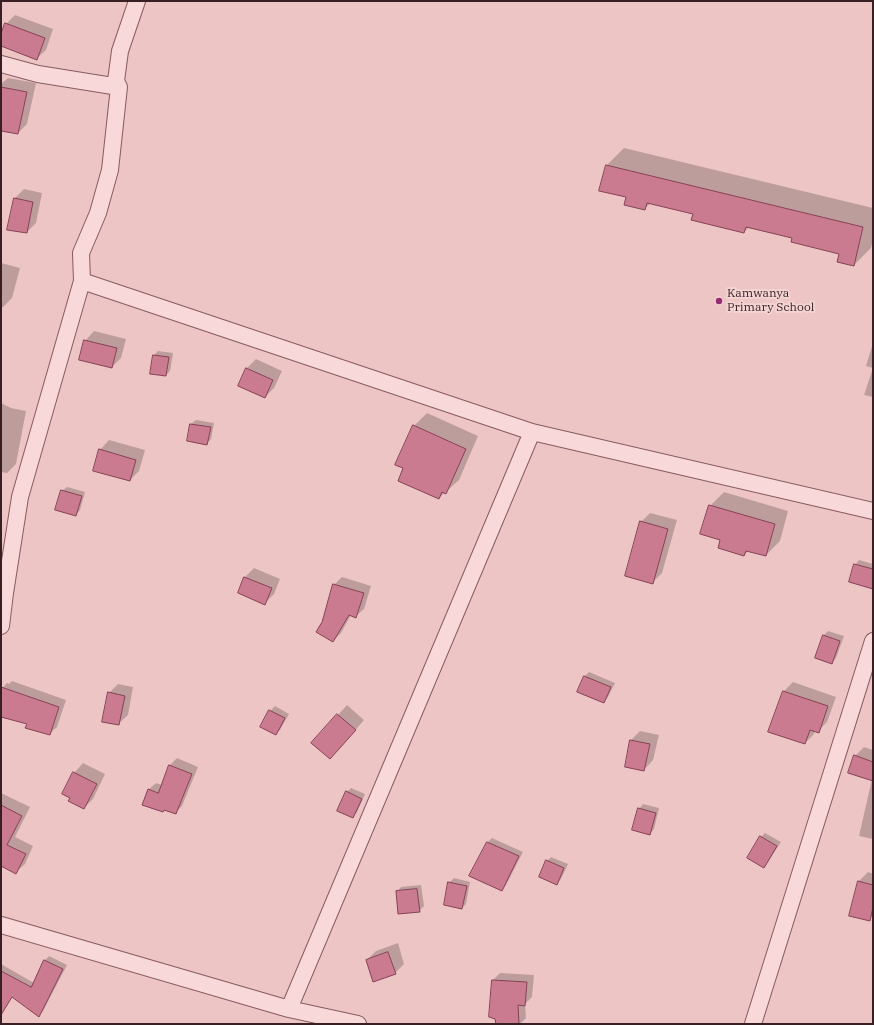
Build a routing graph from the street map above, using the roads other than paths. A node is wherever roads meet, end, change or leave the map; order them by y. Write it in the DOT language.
graph roads {
  1 [pos="137,1"];
  2 [pos="1,64"];
  3 [pos="119,87"];
  4 [pos="82,281"];
  5 [pos="532,432"];
  6 [pos="840,504"];
  7 [pos="873,507"];
  8 [pos="873,511"];
  9 [pos="1,626"];
  10 [pos="873,641"];
  11 [pos="1,925"];
  12 [pos="289,1008"];
  13 [pos="358,1024"];
  14 [pos="753,1024"];
  1 -- 3 [label="street"];
  2 -- 3 [label="street"];
  3 -- 4 [label="street"];
  4 -- 5 [label="street"];
  4 -- 9 [label="street"];
  5 -- 6 [label="street"];
  5 -- 12 [label="street"];
  6 -- 7 [label="street"];
  6 -- 8 [label="street"];
  10 -- 14 [label="street"];
  11 -- 12 [label="street"];
  12 -- 13 [label="street"];
}
